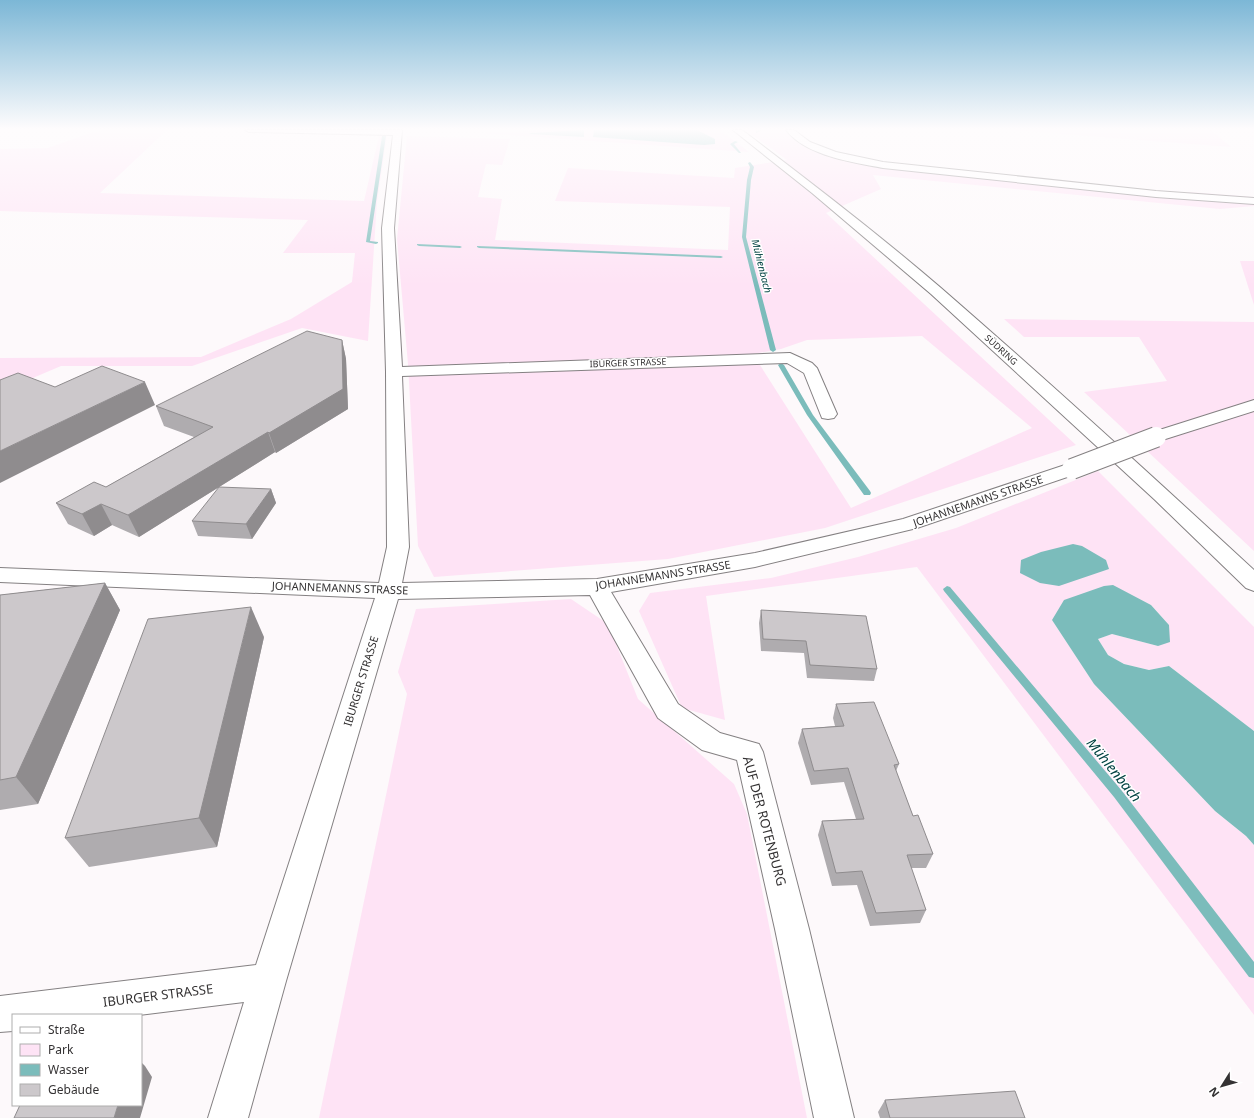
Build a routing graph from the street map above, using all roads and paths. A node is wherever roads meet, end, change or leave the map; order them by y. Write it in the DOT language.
graph roads {
  1 [pos="393,182"];
  2 [pos="806,182"];
  3 [pos="1045,182"];
  4 [pos="1254,201"];
  5 [pos="394,372"];
  6 [pos="1254,404"];
  7 [pos="828,414"];
  8 [pos="0,575"];
  9 [pos="1254,583"];
  10 [pos="597,587"];
  11 [pos="389,591"];
  12 [pos="268,981"];
  13 [pos="0,1014"];
  14 [pos="228,1118"];
  15 [pos="834,1118"];
  1 -- 5 [label="street, IBURGER STRASSE"];
  2 -- 9 [label="street, SÜDRING"];
  3 -- 4 [label="street"];
  5 -- 7 [label="street, IBURGER STRASSE"];
  5 -- 11 [label="street, IBURGER STRASSE"];
  6 -- 10 [label="street, JOHANNEMANNS STRASSE, bridge"];
  8 -- 11 [label="street, JOHANNEMANNS STRASSE"];
  10 -- 11 [label="street, JOHANNEMANNS STRASSE"];
  10 -- 15 [label="street, AUF DER ROTENBURG"];
  11 -- 12 [label="street, IBURGER STRASSE"];
  12 -- 13 [label="street, IBURGER STRASSE"];
  12 -- 14 [label="street, IBURGER STRASSE"];
}
